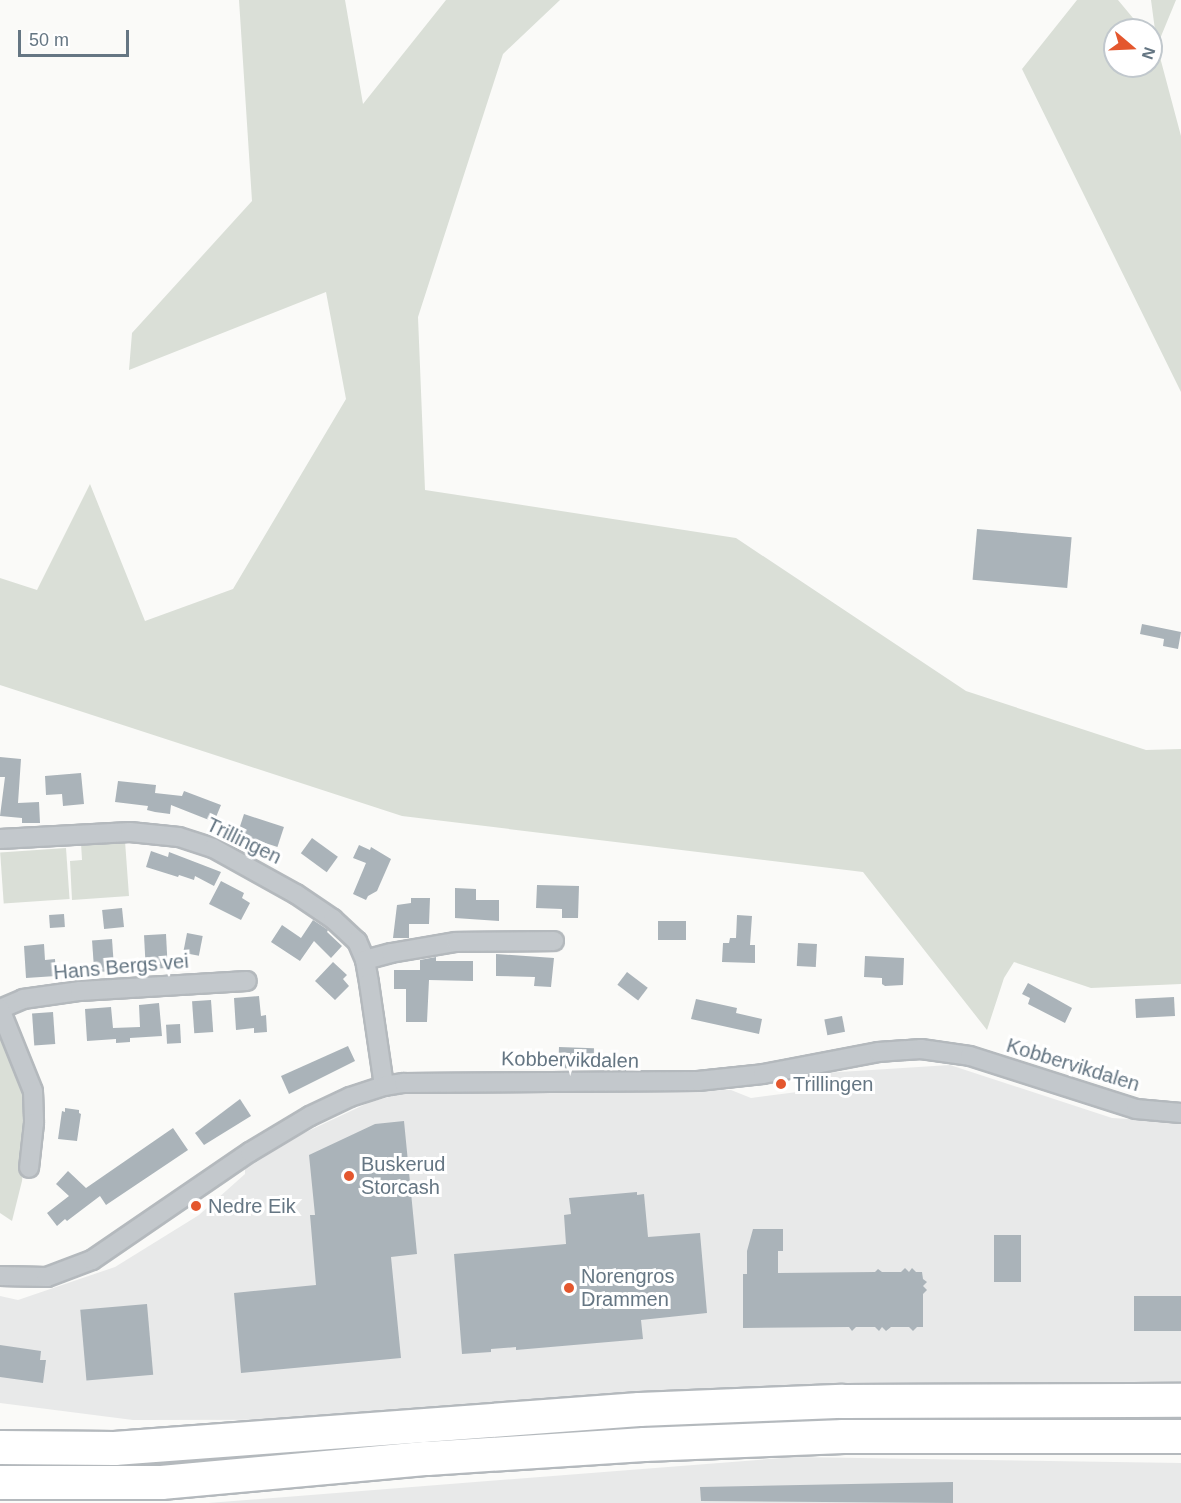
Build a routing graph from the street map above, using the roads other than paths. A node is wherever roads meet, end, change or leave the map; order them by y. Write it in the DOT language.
graph roads {
  1 [pos="0,839"];
  2 [pos="554,941"];
  3 [pos="365,960"];
  4 [pos="247,981"];
  5 [pos="0,1009"];
  6 [pos="384,1086"];
  7 [pos="1181,1113"];
  8 [pos="29,1168"];
  9 [pos="0,1276"];
  10 [pos="1181,1400"];
  11 [pos="0,1425"];
  12 [pos="1181,1436"];
  13 [pos="199,1442"];
  14 [pos="0,1447"];
  15 [pos="0,1482"];
  16 [pos="161,1482"];
  17 [pos="0,1497"];
  1 -- 3 [label="street, Trillingen"];
  2 -- 3 [label="street"];
  3 -- 6 [label="street, Trillingen"];
  4 -- 5 [label="street, Hans Bergs vei"];
  5 -- 8 [label="street, Hans Bergs vei"];
  6 -- 7 [label="street, Kobbervikdalen"];
  6 -- 9 [label="street, Kobbervikdalen"];
  10 -- 13 [label="highway"];
  11 -- 13 [label="highway"];
  12 -- 16 [label="highway"];
  13 -- 14 [label="highway"];
  15 -- 16 [label="highway"];
  16 -- 17 [label="highway"];
}
